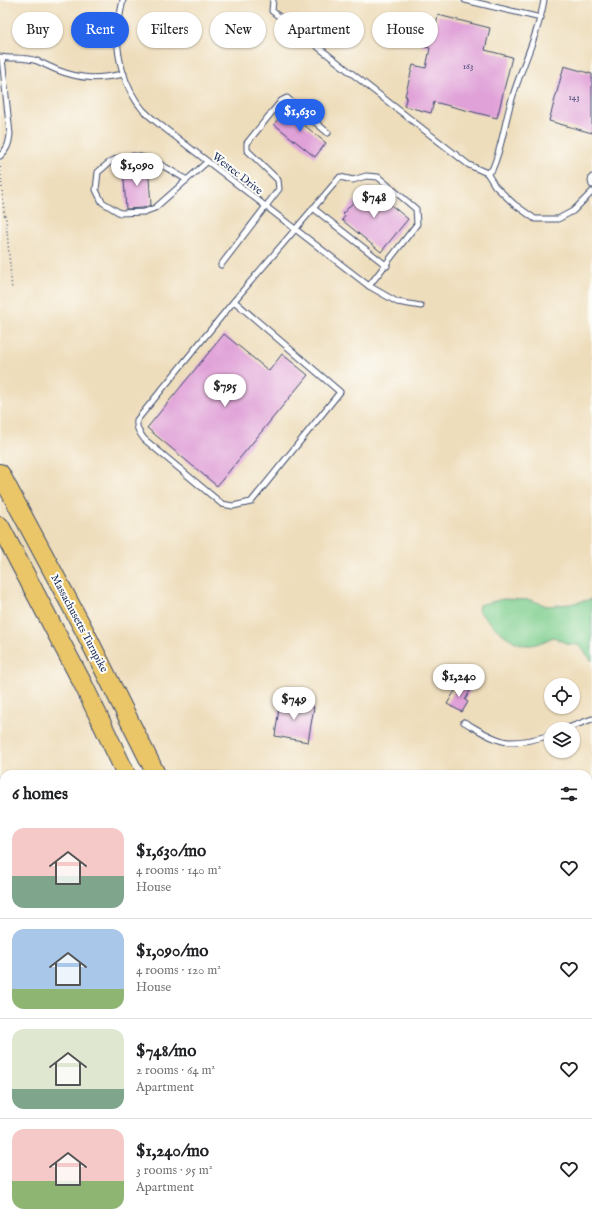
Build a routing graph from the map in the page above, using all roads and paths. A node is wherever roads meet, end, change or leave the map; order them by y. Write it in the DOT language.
graph roads {
  1 [pos="123,0"];
  2 [pos="273,0"];
  3 [pos="465,0"];
  4 [pos="544,0"];
  5 [pos="541,18"];
  6 [pos="1,57"];
  7 [pos="124,74"];
  8 [pos="328,133"];
  9 [pos="0,157"];
  10 [pos="207,162"];
  11 [pos="487,172"];
  12 [pos="592,178"];
  13 [pos="187,180"];
  14 [pos="592,185"];
  15 [pos="592,192"];
  16 [pos="265,207"];
  17 [pos="313,208"];
  18 [pos="294,229"];
  19 [pos="221,265"];
  20 [pos="386,266"];
  21 [pos="369,286"];
  22 [pos="12,290"];
  23 [pos="234,301"];
  24 [pos="421,306"];
  25 [pos="0,473"];
  26 [pos="0,526"];
  27 [pos="592,719"];
  28 [pos="464,722"];
  29 [pos="580,723"];
  30 [pos="544,737"];
  31 [pos="124,770"];
  32 [pos="154,770"];
  1 -- 7 [label="lane, Westec Drive"];
  2 -- 11 [label="lane"];
  3 -- 5 [label="lane"];
  4 -- 5 [label="lane"];
  5 -- 11 [label="lane"];
  6 -- 7 [label="lane"];
  6 -- 9 [label="lane"];
  7 -- 10 [label="lane, Westec Drive"];
  8 -- 16 [label="lane"];
  9 -- 22 [label="path"];
  10 -- 13 [label="lane"];
  10 -- 16 [label="lane, Westec Drive"];
  11 -- 15 [label="lane"];
  12 -- 14 [label="lane"];
  13 -- 13 [label="lane"];
  16 -- 18 [label="lane, Westec Drive"];
  16 -- 19 [label="lane"];
  17 -- 18 [label="lane"];
  17 -- 20 [label="lane"];
  17 -- 20 [label="lane"];
  18 -- 21 [label="lane, Westec Drive"];
  18 -- 23 [label="lane"];
  20 -- 21 [label="lane"];
  21 -- 24 [label="lane, Westec Drive"];
  23 -- 23 [label="lane"];
  25 -- 32 [label="highway, Massachusetts Turnpike"];
  26 -- 31 [label="highway"];
  27 -- 29 [label="lane"];
  28 -- 30 [label="lane"];
}
